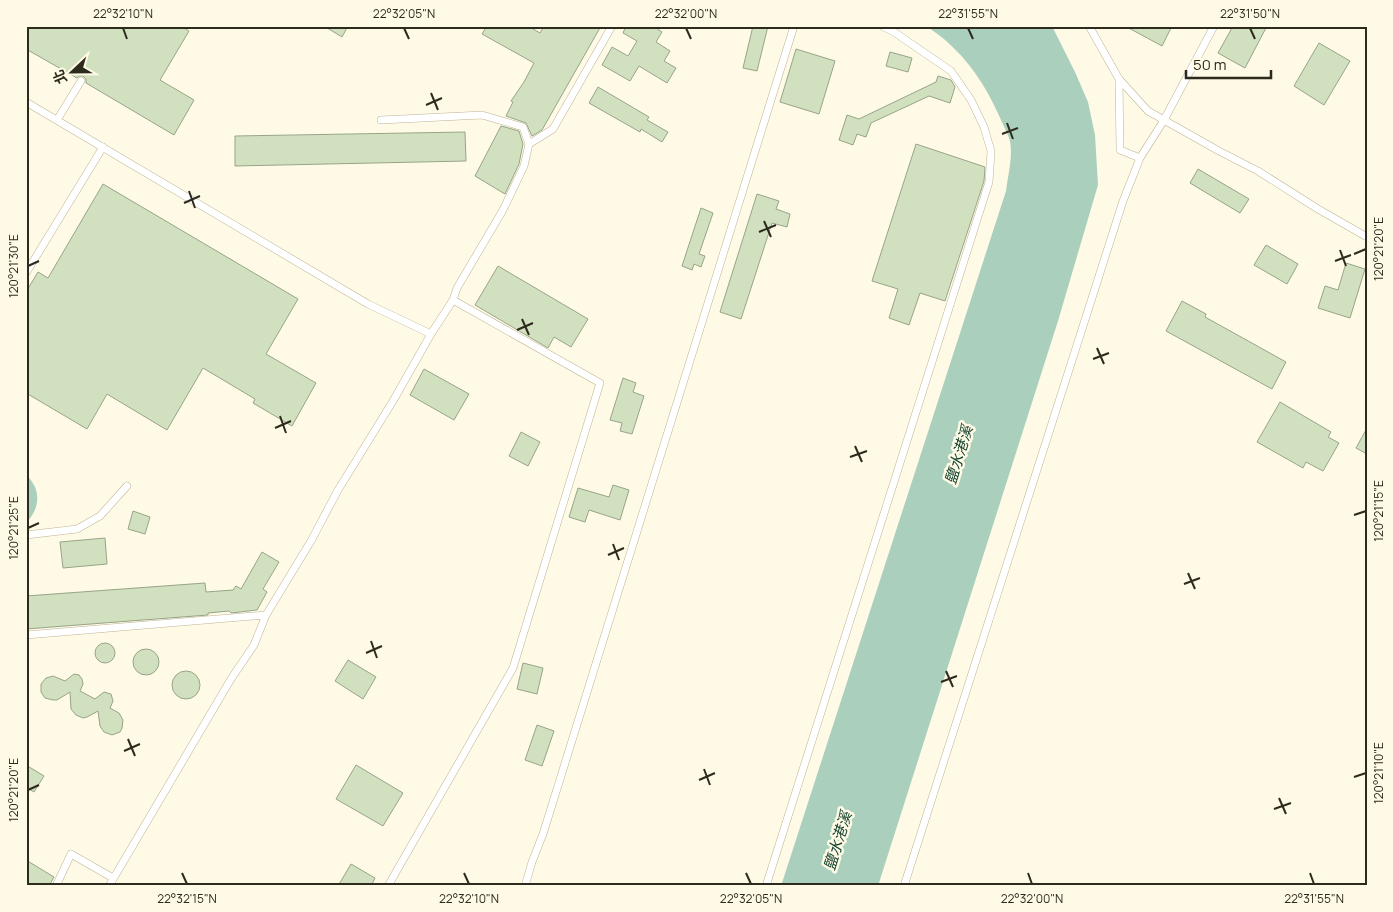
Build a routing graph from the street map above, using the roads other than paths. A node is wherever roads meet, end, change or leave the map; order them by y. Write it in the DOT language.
graph roads {
  1 [pos="612,26"];
  2 [pos="794,26"];
  3 [pos="882,26"];
  4 [pos="1089,26"];
  5 [pos="1214,26"];
  6 [pos="1119,79"];
  7 [pos="81,81"];
  8 [pos="26,102"];
  9 [pos="57,120"];
  10 [pos="381,120"];
  11 [pos="1164,120"];
  12 [pos="529,144"];
  13 [pos="103,147"];
  14 [pos="1140,158"];
  15 [pos="1367,237"];
  16 [pos="26,273"];
  17 [pos="453,300"];
  18 [pos="431,334"];
  19 [pos="127,486"];
  20 [pos="26,535"];
  21 [pos="266,615"];
  22 [pos="26,635"];
  23 [pos="113,878"];
  24 [pos="56,886"];
  25 [pos="109,886"];
  26 [pos="388,886"];
  27 [pos="526,886"];
  28 [pos="766,886"];
  29 [pos="904,886"];
  1 -- 12 [label="lane"];
  2 -- 27 [label="lane"];
  3 -- 28 [label="lane"];
  4 -- 6 [label="lane"];
  5 -- 11 [label="lane"];
  6 -- 11 [label="lane"];
  6 -- 14 [label="lane"];
  7 -- 9 [label="lane"];
  8 -- 9 [label="lane"];
  9 -- 13 [label="lane"];
  10 -- 12 [label="lane"];
  11 -- 14 [label="lane"];
  11 -- 15 [label="lane"];
  12 -- 17 [label="lane"];
  13 -- 16 [label="lane"];
  13 -- 18 [label="lane"];
  14 -- 29 [label="lane"];
  17 -- 18 [label="lane"];
  17 -- 26 [label="lane"];
  18 -- 21 [label="lane"];
  19 -- 20 [label="lane"];
  21 -- 22 [label="lane"];
  21 -- 23 [label="lane"];
  23 -- 24 [label="lane"];
  23 -- 25 [label="lane"];
}
